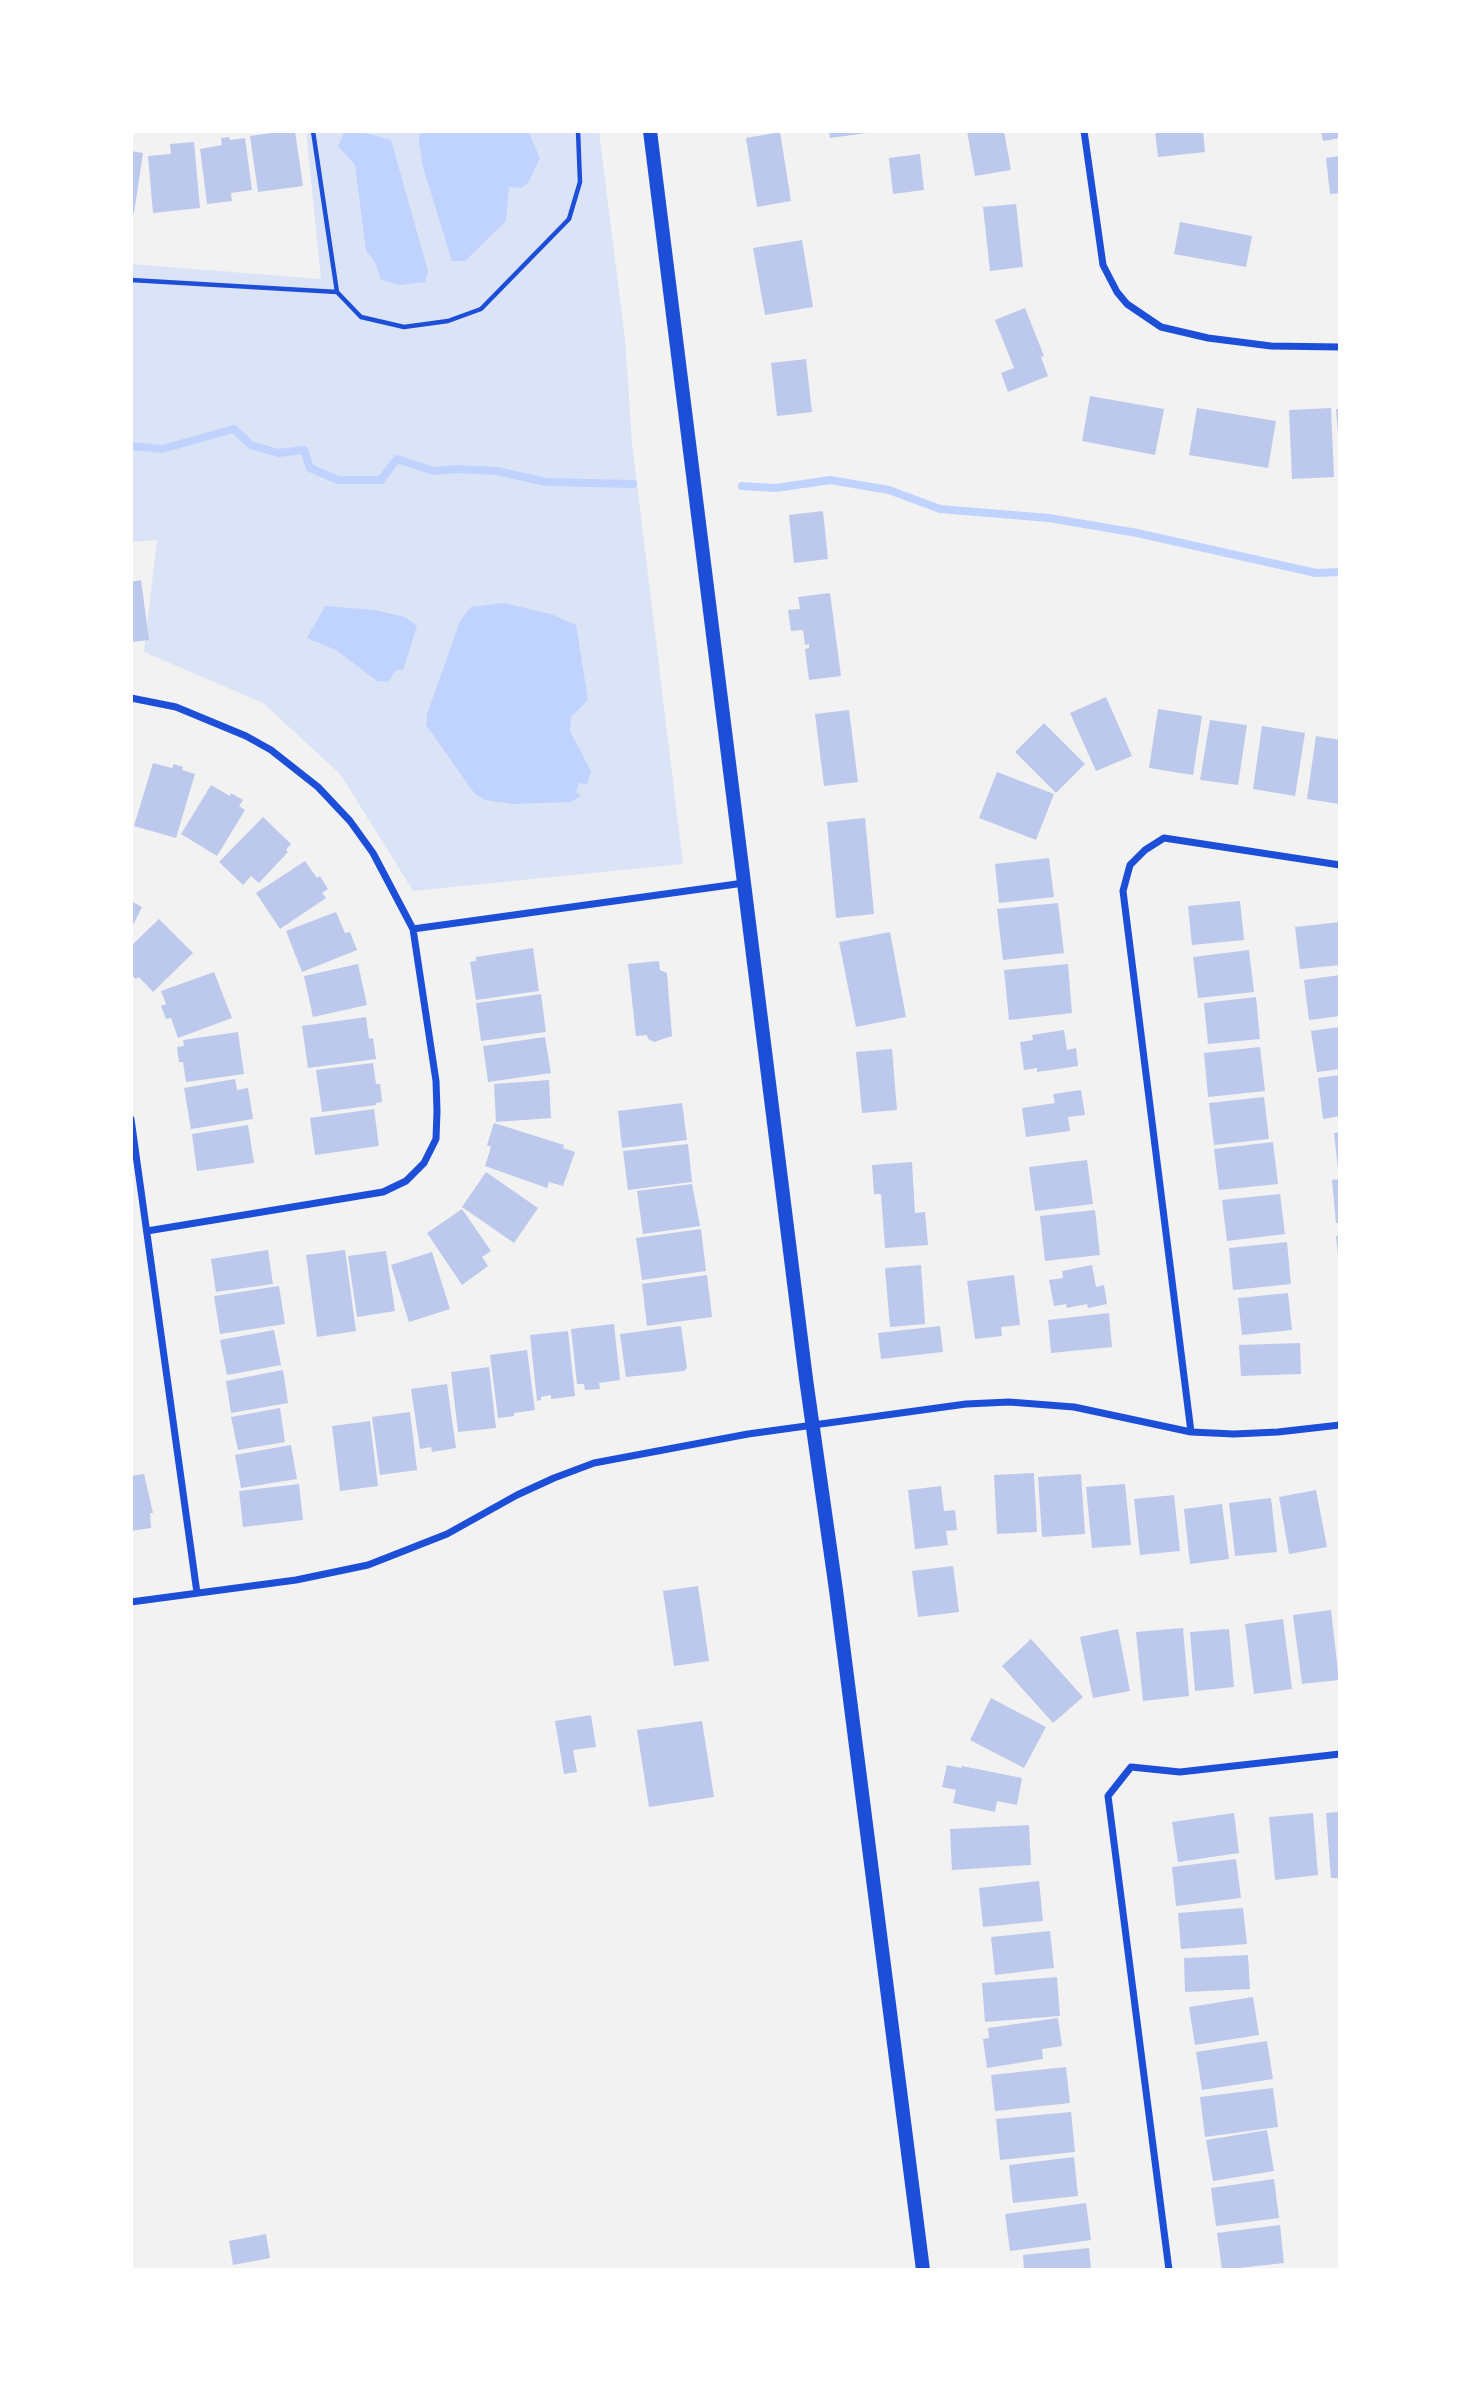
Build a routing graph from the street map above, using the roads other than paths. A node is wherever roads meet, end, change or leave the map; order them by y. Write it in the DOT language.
graph roads {
  1 [pos="650,131"];
  2 [pos="1084,131"];
  3 [pos="1340,346"];
  4 [pos="131,698"];
  5 [pos="1340,865"];
  6 [pos="744,883"];
  7 [pos="413,929"];
  8 [pos="131,1119"];
  9 [pos="147,1231"];
  10 [pos="812,1425"];
  11 [pos="1340,1425"];
  12 [pos="1191,1432"];
  13 [pos="197,1593"];
  14 [pos="131,1602"];
  15 [pos="1340,1754"];
  16 [pos="923,2270"];
  17 [pos="1169,2270"];
  1 -- 6 [label="main road"];
  2 -- 3 [label="street"];
  4 -- 7 [label="street"];
  5 -- 12 [label="street"];
  6 -- 7 [label="street"];
  6 -- 10 [label="main road"];
  7 -- 9 [label="street"];
  8 -- 9 [label="street"];
  9 -- 13 [label="street"];
  10 -- 12 [label="street"];
  10 -- 13 [label="street"];
  10 -- 16 [label="main road"];
  11 -- 12 [label="street"];
  13 -- 14 [label="street"];
  15 -- 17 [label="street"];
}
